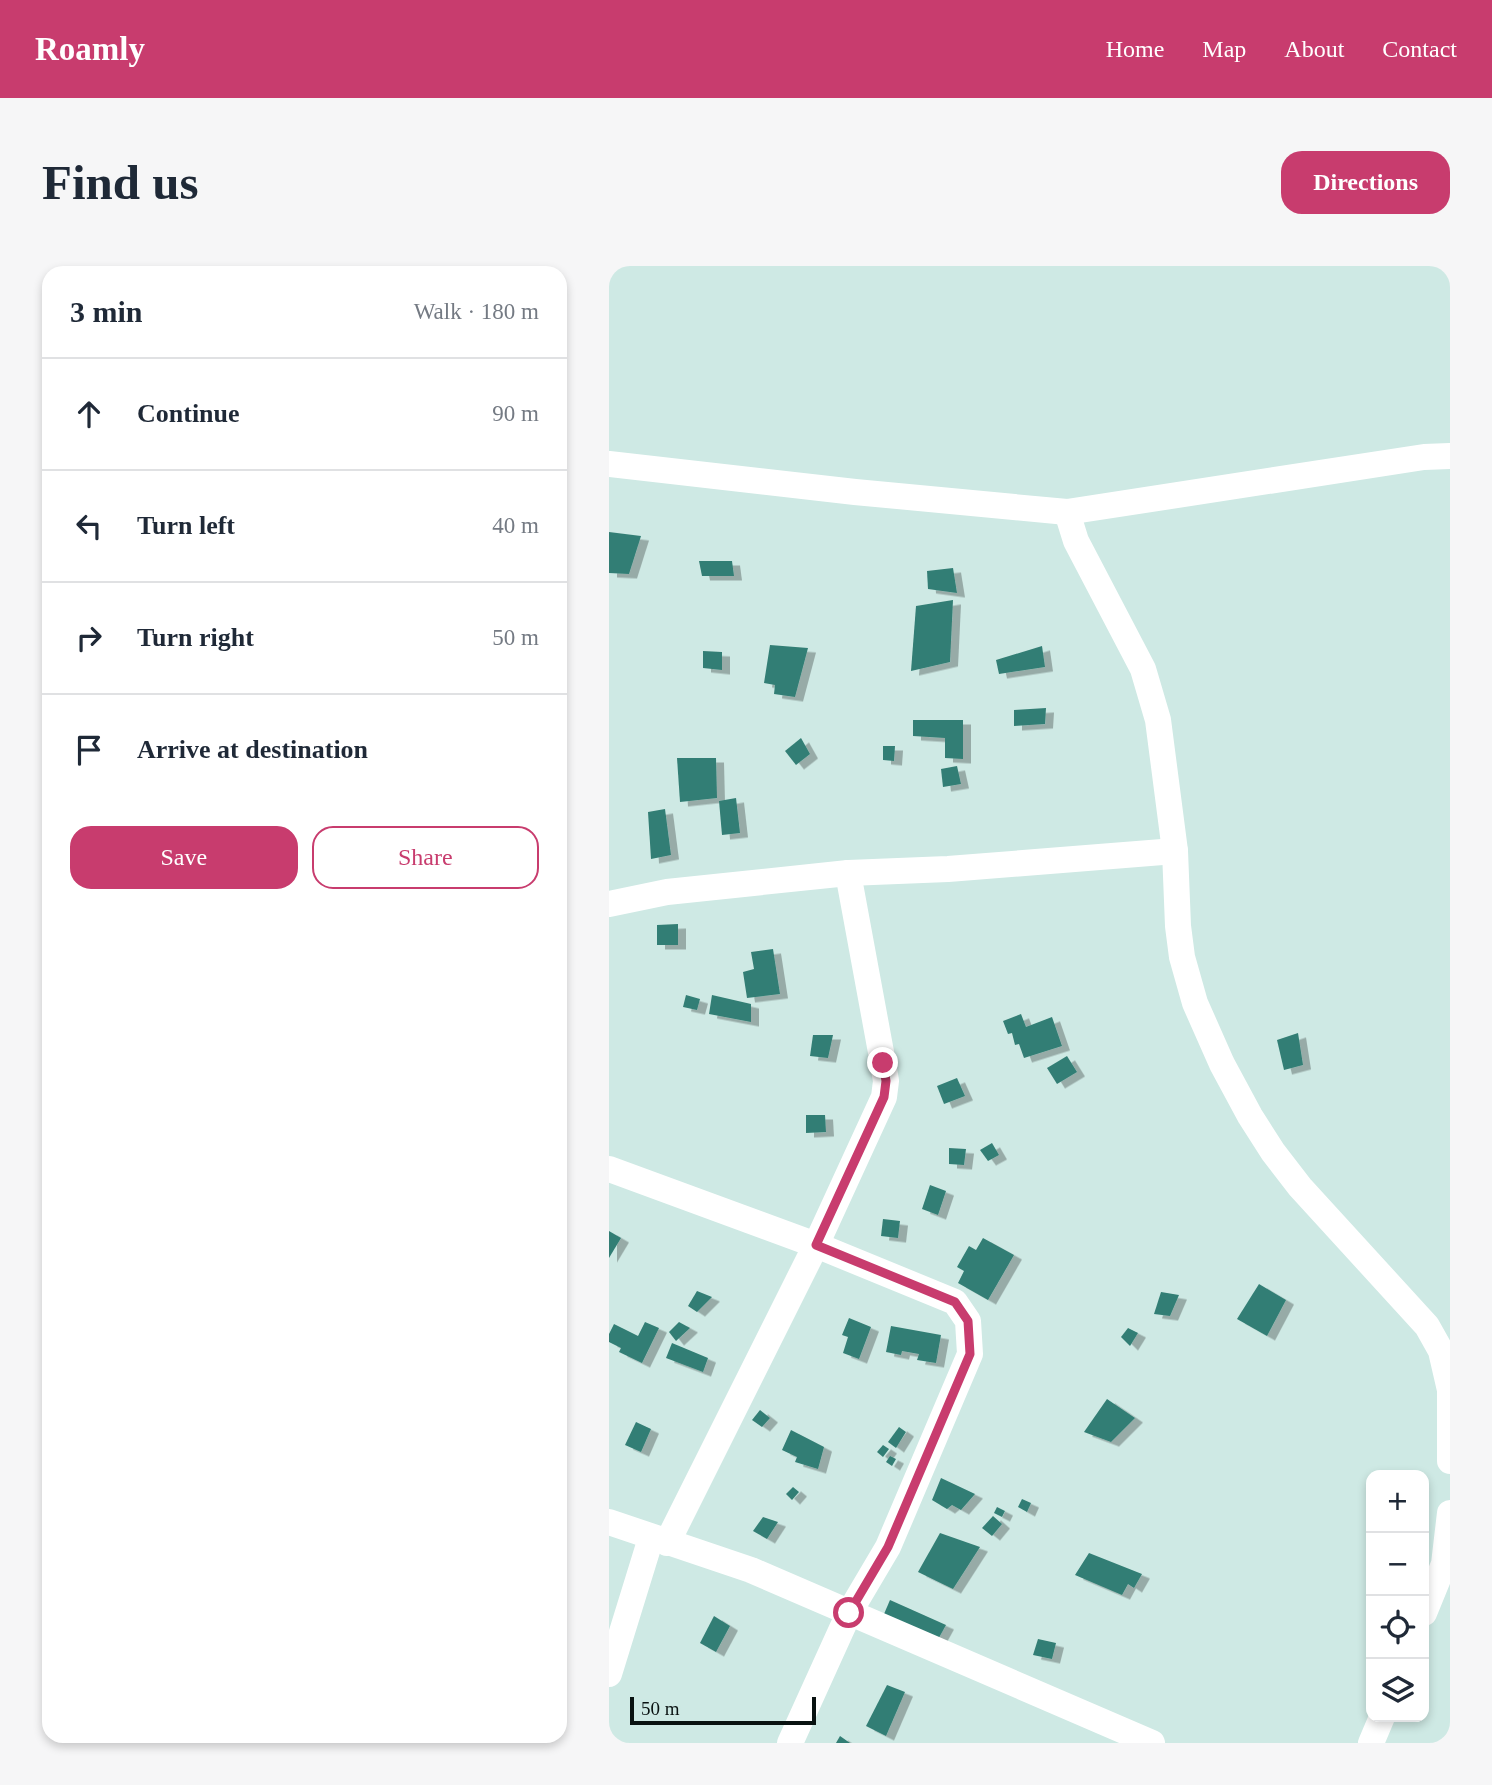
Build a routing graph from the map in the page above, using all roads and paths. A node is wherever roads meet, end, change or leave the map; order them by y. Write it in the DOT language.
graph roads {
  1 [pos="1450,456"];
  2 [pos="609,464"];
  3 [pos="1067,512"];
  4 [pos="1175,851"];
  5 [pos="848,873"];
  6 [pos="609,904"];
  7 [pos="609,1169"];
  8 [pos="816,1245"];
  9 [pos="1450,1461"];
  10 [pos="1450,1513"];
  11 [pos="609,1522"];
  12 [pos="659,1541"];
  13 [pos="1429,1602"];
  14 [pos="849,1613"];
  15 [pos="609,1674"];
  16 [pos="1380,1722"];
  17 [pos="790,1743"];
  18 [pos="1152,1743"];
  19 [pos="1371,1743"];
  1 -- 3 [label="street"];
  2 -- 3 [label="street"];
  3 -- 4 [label="street"];
  4 -- 5 [label="street"];
  4 -- 9 [label="street"];
  5 -- 6 [label="street"];
  5 -- 8 [label="street"];
  7 -- 8 [label="street"];
  8 -- 12 [label="street"];
  8 -- 14 [label="street"];
  10 -- 13 [label="street"];
  11 -- 12 [label="street"];
  12 -- 14 [label="street"];
  12 -- 15 [label="street"];
  14 -- 17 [label="street"];
  14 -- 18 [label="street"];
  16 -- 19 [label="street"];
}
